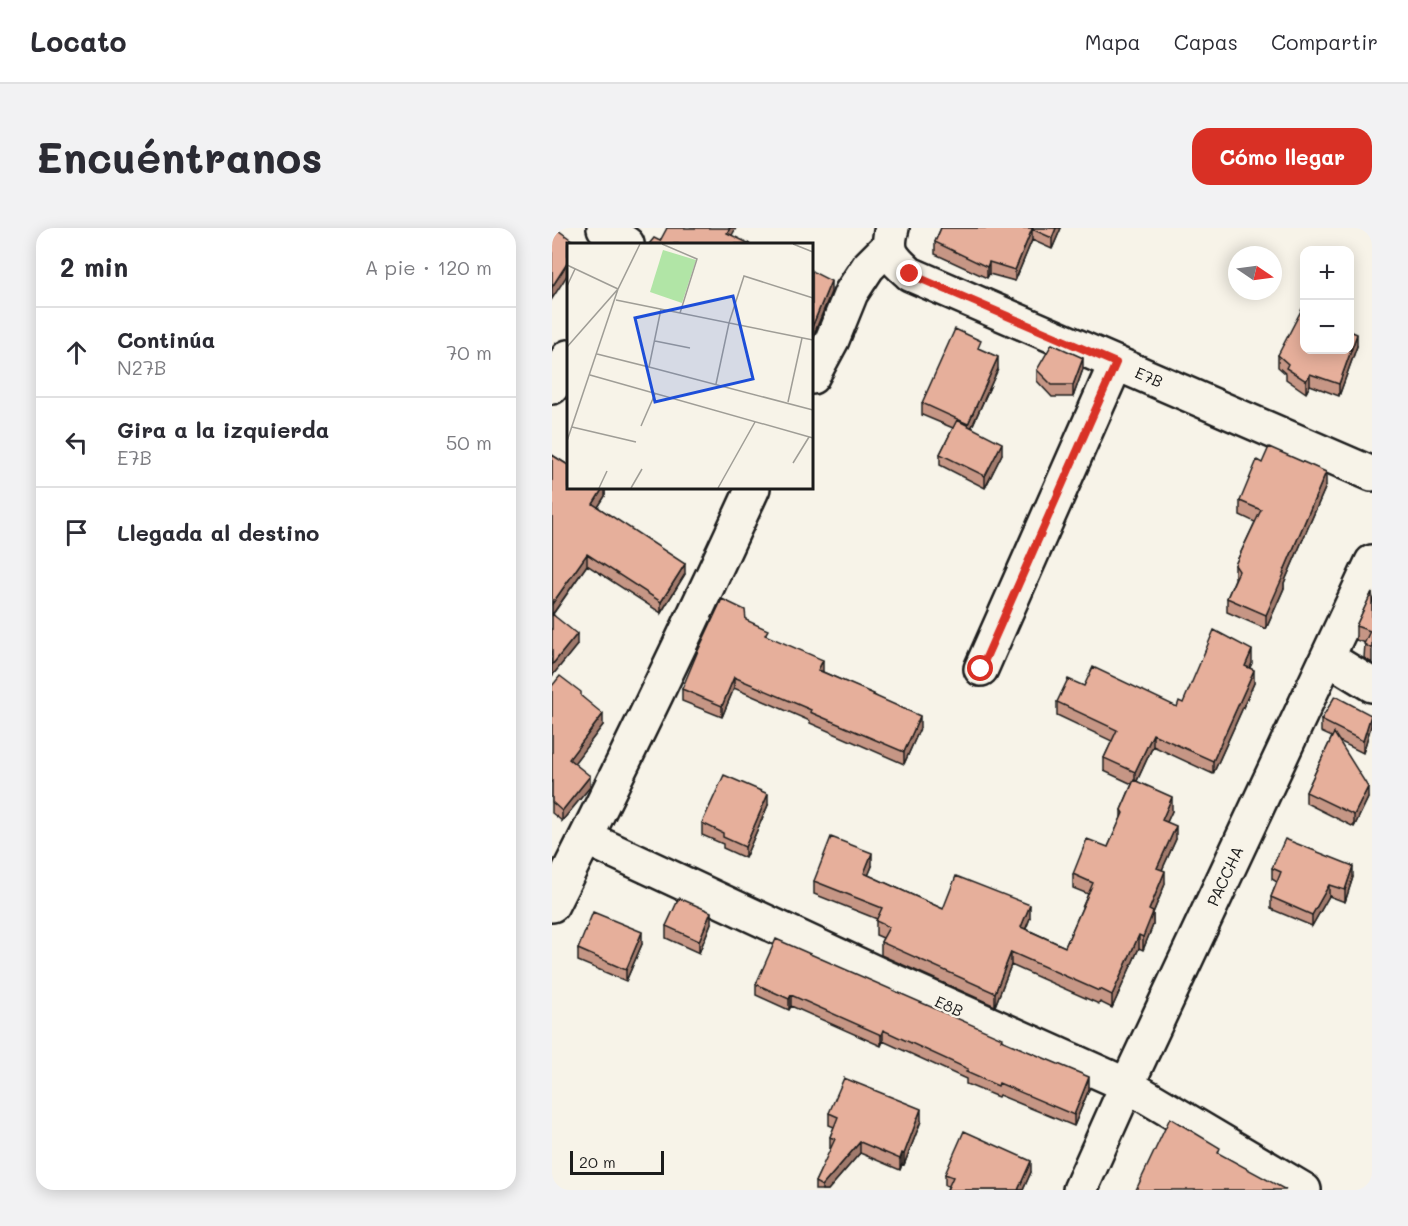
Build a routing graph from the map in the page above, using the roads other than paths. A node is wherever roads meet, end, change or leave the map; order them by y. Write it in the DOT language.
graph roads {
  1 [pos="604,228"];
  2 [pos="640,228"];
  3 [pos="890,237"];
  4 [pos="627,243"];
  5 [pos="630,243"];
  6 [pos="567,359"];
  7 [pos="1116,363"];
  8 [pos="813,375"];
  9 [pos="552,387"];
  10 [pos="1372,474"];
  11 [pos="753,489"];
  12 [pos="1372,562"];
  13 [pos="1328,658"];
  14 [pos="981,669"];
  15 [pos="1372,684"];
  16 [pos="586,838"];
  17 [pos="552,905"];
  18 [pos="1127,1086"];
  19 [pos="1080,1190"];
  20 [pos="1304,1190"];
  1 -- 4 [label="street"];
  2 -- 5 [label="street"];
  3 -- 7 [label="street, E7B"];
  3 -- 8 [label="street"];
  6 -- 9 [label="street"];
  7 -- 10 [label="street, E7B"];
  7 -- 14 [label="street"];
  11 -- 16 [label="street"];
  12 -- 13 [label="street, PACCHA"];
  13 -- 15 [label="street"];
  13 -- 18 [label="street, PACCHA"];
  16 -- 17 [label="street"];
  16 -- 18 [label="street, E8B"];
  18 -- 19 [label="street, PACCHA"];
  18 -- 20 [label="street, E8B"];
}
